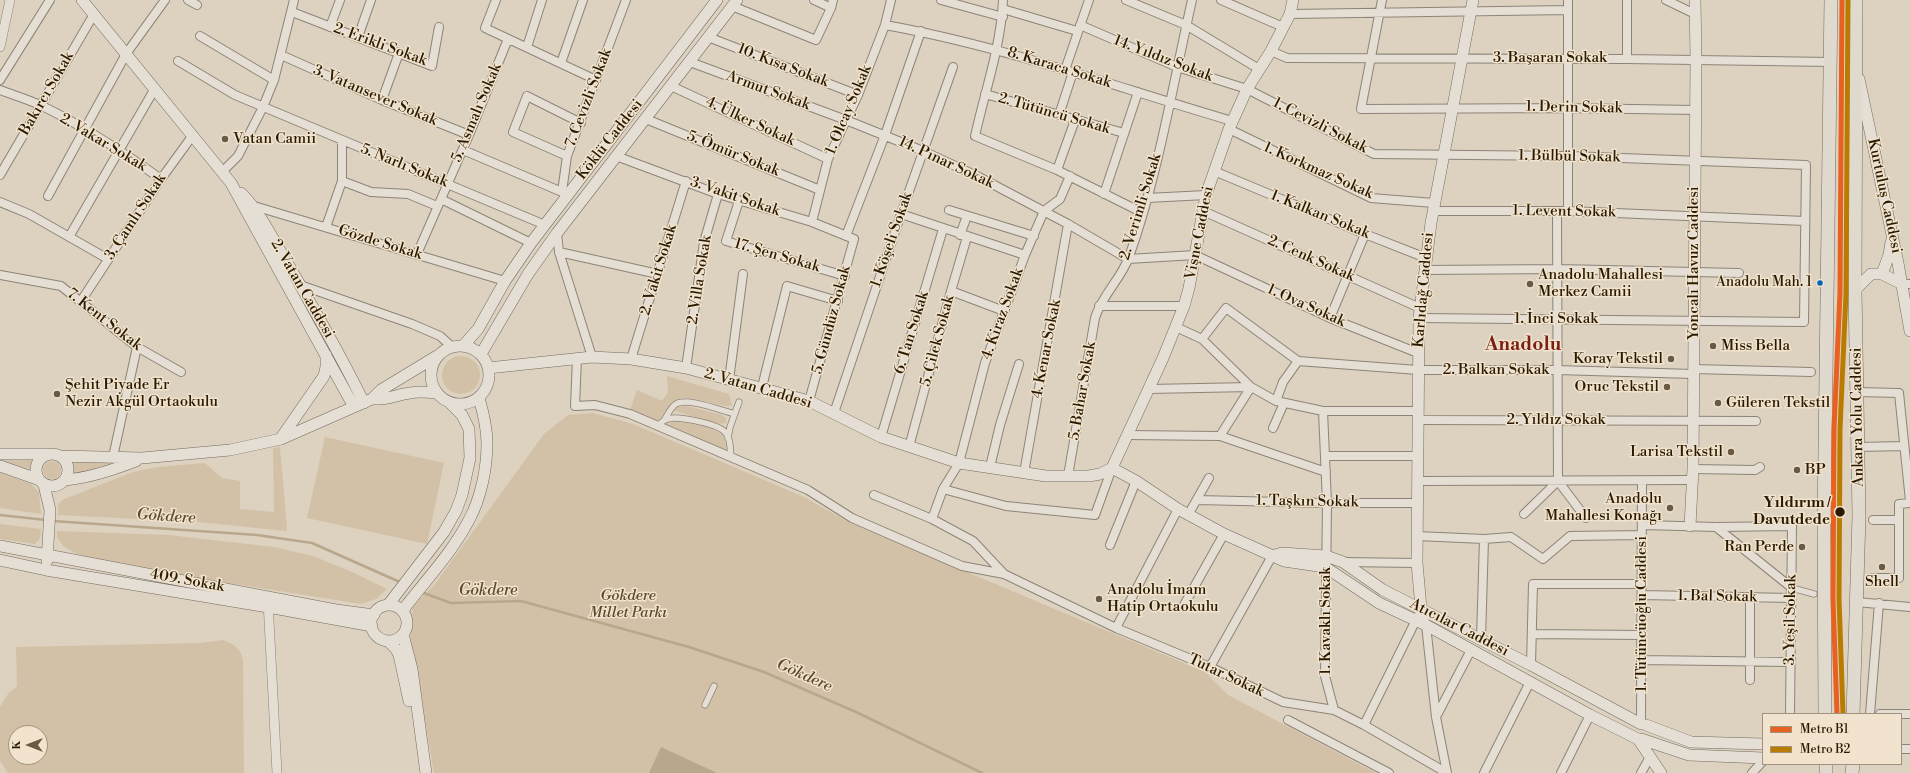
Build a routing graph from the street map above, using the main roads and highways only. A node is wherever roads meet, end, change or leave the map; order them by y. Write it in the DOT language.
graph roads {
  1 [pos="82,0"];
  2 [pos="716,0"];
  3 [pos="1293,0"];
  4 [pos="1473,0"];
  5 [pos="1695,0"];
  6 [pos="1831,0"];
  7 [pos="1856,0"];
  8 [pos="734,3"];
  9 [pos="1856,61"];
  10 [pos="231,183"];
  11 [pos="1892,235"];
  12 [pos="1882,274"];
  13 [pos="1906,284"];
  14 [pos="1855,290"];
  15 [pos="1910,331"];
  16 [pos="464,346"];
  17 [pos="481,354"];
  18 [pos="326,355"];
  19 [pos="437,356"];
  20 [pos="488,368"];
  21 [pos="436,393"];
  22 [pos="479,398"];
  23 [pos="363,403"];
  24 [pos="452,404"];
  25 [pos="281,439"];
  26 [pos="0,454"];
  27 [pos="56,455"];
  28 [pos="142,458"];
  29 [pos="0,466"];
  30 [pos="1112,468"];
  31 [pos="41,482"];
  32 [pos="63,482"];
  33 [pos="50,510"];
  34 [pos="1690,526"];
  35 [pos="0,546"];
  36 [pos="49,550"];
  37 [pos="0,560"];
  38 [pos="1326,561"];
  39 [pos="46,570"];
  40 [pos="268,601"];
  41 [pos="390,603"];
  42 [pos="1421,608"];
  43 [pos="404,609"];
  44 [pos="374,615"];
  45 [pos="372,626"];
  46 [pos="403,634"];
  47 [pos="388,641"];
  48 [pos="1825,713"];
  49 [pos="1853,713"];
  50 [pos="1643,724"];
  51 [pos="1638,739"];
  52 [pos="1762,744"];
  53 [pos="1762,759"];
  54 [pos="421,773"];
  55 [pos="426,773"];
  56 [pos="1661,773"];
  1 -- 10 [label="main road, 2. Vatan Caddesi"];
  2 -- 16 [label="main road, Köklü Caddesi"];
  3 -- 30 [label="main road, Vişne Caddesi"];
  4 -- 42 [label="main road, Karlıdağ Caddesi"];
  5 -- 34 [label="main road, Yoncalı Havuz Caddesi"];
  6 -- 48 [label="highway, Ankara Yolu Caddesi"];
  7 -- 9 [label="highway, Ankara Yolu Caddesi"];
  8 -- 17 [label="main road, Köklü Caddesi"];
  9 -- 11 [label="main road, Kurtuluş Caddesi"];
  9 -- 14 [label="highway, Ankara Yolu Caddesi"];
  10 -- 18 [label="main road, 2. Vatan Caddesi"];
  10 -- 23 [label="main road, 2. Vatan Caddesi"];
  11 -- 12 [label="main road"];
  11 -- 13 [label="main road, Kurtuluş Caddesi"];
  12 -- 13 [label="main road"];
  12 -- 14 [label="main road"];
  13 -- 15 [label="main road, Kurtuluş Caddesi"];
  14 -- 49 [label="highway, Ankara Yolu Caddesi"];
  16 -- 17 [label="main road"];
  16 -- 19 [label="main road"];
  17 -- 20 [label="main road"];
  18 -- 23 [label="main road, 2. Vatan Caddesi"];
  18 -- 25 [label="main road"];
  19 -- 21 [label="main road"];
  19 -- 23 [label="main road"];
  20 -- 22 [label="main road"];
  20 -- 30 [label="main road, 2. Vatan Caddesi"];
  21 -- 23 [label="main road"];
  21 -- 24 [label="main road"];
  22 -- 24 [label="main road"];
  22 -- 43 [label="main road"];
  23 -- 25 [label="main road"];
  24 -- 41 [label="main road"];
  25 -- 28 [label="main road"];
  26 -- 27 [label="main road"];
  27 -- 28 [label="main road"];
  27 -- 31 [label="main road"];
  27 -- 32 [label="main road"];
  28 -- 32 [label="main road"];
  29 -- 31 [label="main road"];
  30 -- 38 [label="main road, Atıcılar Caddesi"];
  31 -- 32 [label="main road"];
  31 -- 33 [label="main road"];
  32 -- 33 [label="main road"];
  33 -- 36 [label="main road"];
  35 -- 36 [label="main road"];
  36 -- 39 [label="main road"];
  36 -- 40 [label="main road, 409. Sokak"];
  37 -- 39 [label="main road, 409. Sokak"];
  38 -- 42 [label="main road, Atıcılar Caddesi"];
  38 -- 51 [label="main road, Atıcılar Caddesi"];
  39 -- 40 [label="main road, 409. Sokak"];
  40 -- 44 [label="main road, 409. Sokak"];
  40 -- 45 [label="main road, 409. Sokak"];
  41 -- 43 [label="main road"];
  41 -- 44 [label="main road"];
  42 -- 50 [label="main road, Atıcılar Caddesi"];
  43 -- 46 [label="main road"];
  44 -- 45 [label="main road"];
  45 -- 47 [label="main road"];
  46 -- 47 [label="main road"];
  46 -- 55 [label="main road"];
  47 -- 54 [label="main road"];
  50 -- 51 [label="main road"];
  50 -- 52 [label="main road, Atıcılar Caddesi"];
  51 -- 53 [label="main road"];
  51 -- 56 [label="main road, Atıcılar Caddesi"];
}
